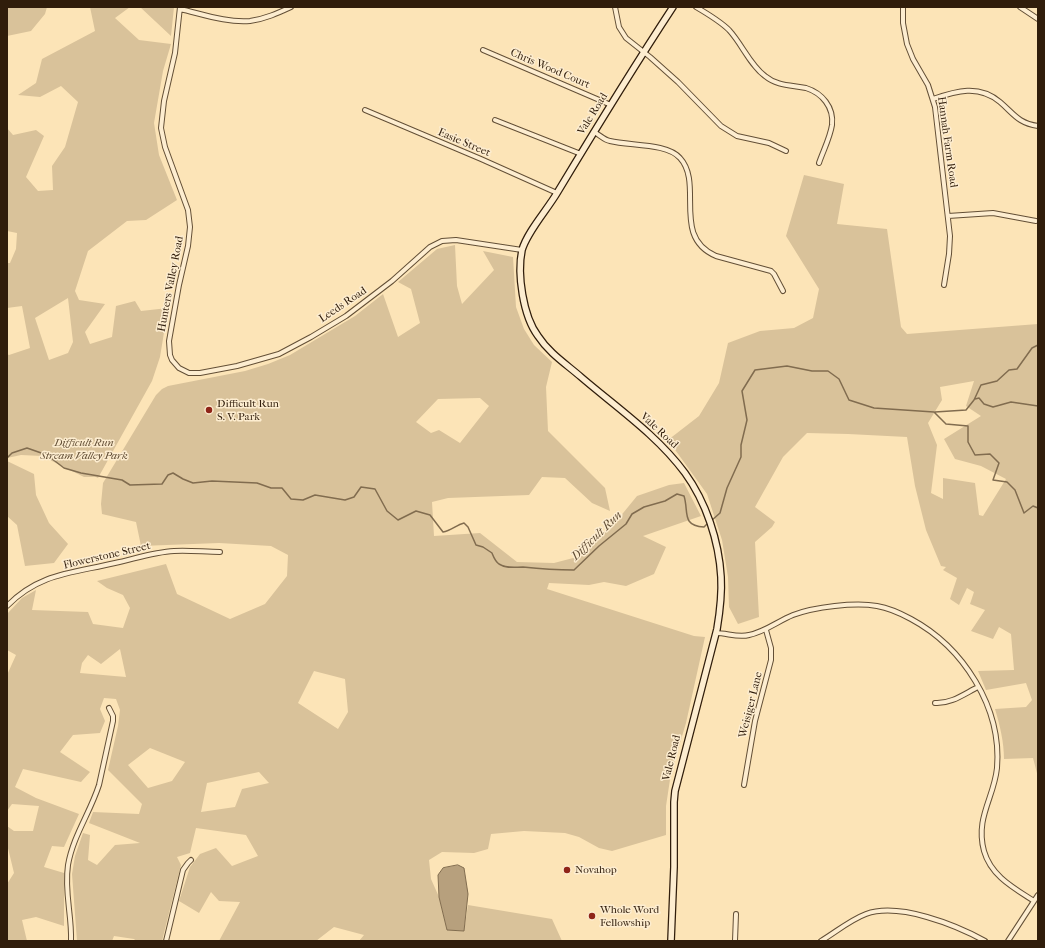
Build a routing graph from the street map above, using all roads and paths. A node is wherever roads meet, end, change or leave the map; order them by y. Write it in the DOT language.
graph roads {
  1 [pos="291,7"];
  2 [pos="615,7"];
  3 [pos="673,7"];
  4 [pos="696,7"];
  5 [pos="903,7"];
  6 [pos="1020,7"];
  7 [pos="180,8"];
  8 [pos="1038,19"];
  9 [pos="483,50"];
  10 [pos="644,52"];
  11 [pos="933,99"];
  12 [pos="611,105"];
  13 [pos="365,110"];
  14 [pos="495,120"];
  15 [pos="1038,126"];
  16 [pos="594,132"];
  17 [pos="786,151"];
  18 [pos="581,154"];
  19 [pos="818,163"];
  20 [pos="557,193"];
  21 [pos="948,216"];
  22 [pos="1036,221"];
  23 [pos="522,250"];
  24 [pos="944,285"];
  25 [pos="783,291"];
  26 [pos="170,355"];
  27 [pos="220,552"];
  28 [pos="7,606"];
  29 [pos="766,630"];
  30 [pos="716,633"];
  31 [pos="978,687"];
  32 [pos="935,703"];
  33 [pos="109,708"];
  34 [pos="744,784"];
  35 [pos="191,860"];
  36 [pos="1038,895"];
  37 [pos="1034,901"];
  38 [pos="736,914"];
  39 [pos="71,941"];
  40 [pos="166,941"];
  41 [pos="671,941"];
  42 [pos="735,941"];
  43 [pos="821,941"];
  44 [pos="985,941"];
  45 [pos="1008,941"];
  1 -- 7 [label="street"];
  2 -- 10 [label="street"];
  3 -- 10 [label="main road, Vale Road"];
  4 -- 19 [label="street"];
  5 -- 11 [label="street, Hannah Farm Road"];
  6 -- 8 [label="street"];
  7 -- 26 [label="street, Hunters Valley Road"];
  9 -- 12 [label="street, Chris Wood Court"];
  10 -- 12 [label="main road, Vale Road"];
  10 -- 17 [label="street"];
  11 -- 15 [label="street"];
  11 -- 21 [label="street, Hannah Farm Road"];
  12 -- 16 [label="main road, Vale Road"];
  13 -- 20 [label="street, Easie Street"];
  14 -- 18 [label="street"];
  16 -- 18 [label="main road, Vale Road"];
  16 -- 25 [label="street"];
  18 -- 20 [label="main road, Vale Road"];
  20 -- 23 [label="main road, Vale Road"];
  21 -- 22 [label="street"];
  21 -- 24 [label="street, Hannah Farm Road"];
  23 -- 26 [label="street, Leeds Road"];
  23 -- 30 [label="main road, Vale Road"];
  27 -- 28 [label="street, Flowerstone Street"];
  29 -- 30 [label="street"];
  29 -- 31 [label="street"];
  29 -- 34 [label="street, Weisiger Lane"];
  30 -- 41 [label="main road, Vale Road"];
  31 -- 32 [label="street"];
  31 -- 37 [label="street"];
  33 -- 39 [label="street"];
  35 -- 40 [label="street"];
  36 -- 37 [label="street"];
  37 -- 45 [label="street"];
  38 -- 42 [label="street"];
  43 -- 44 [label="street"];
}
